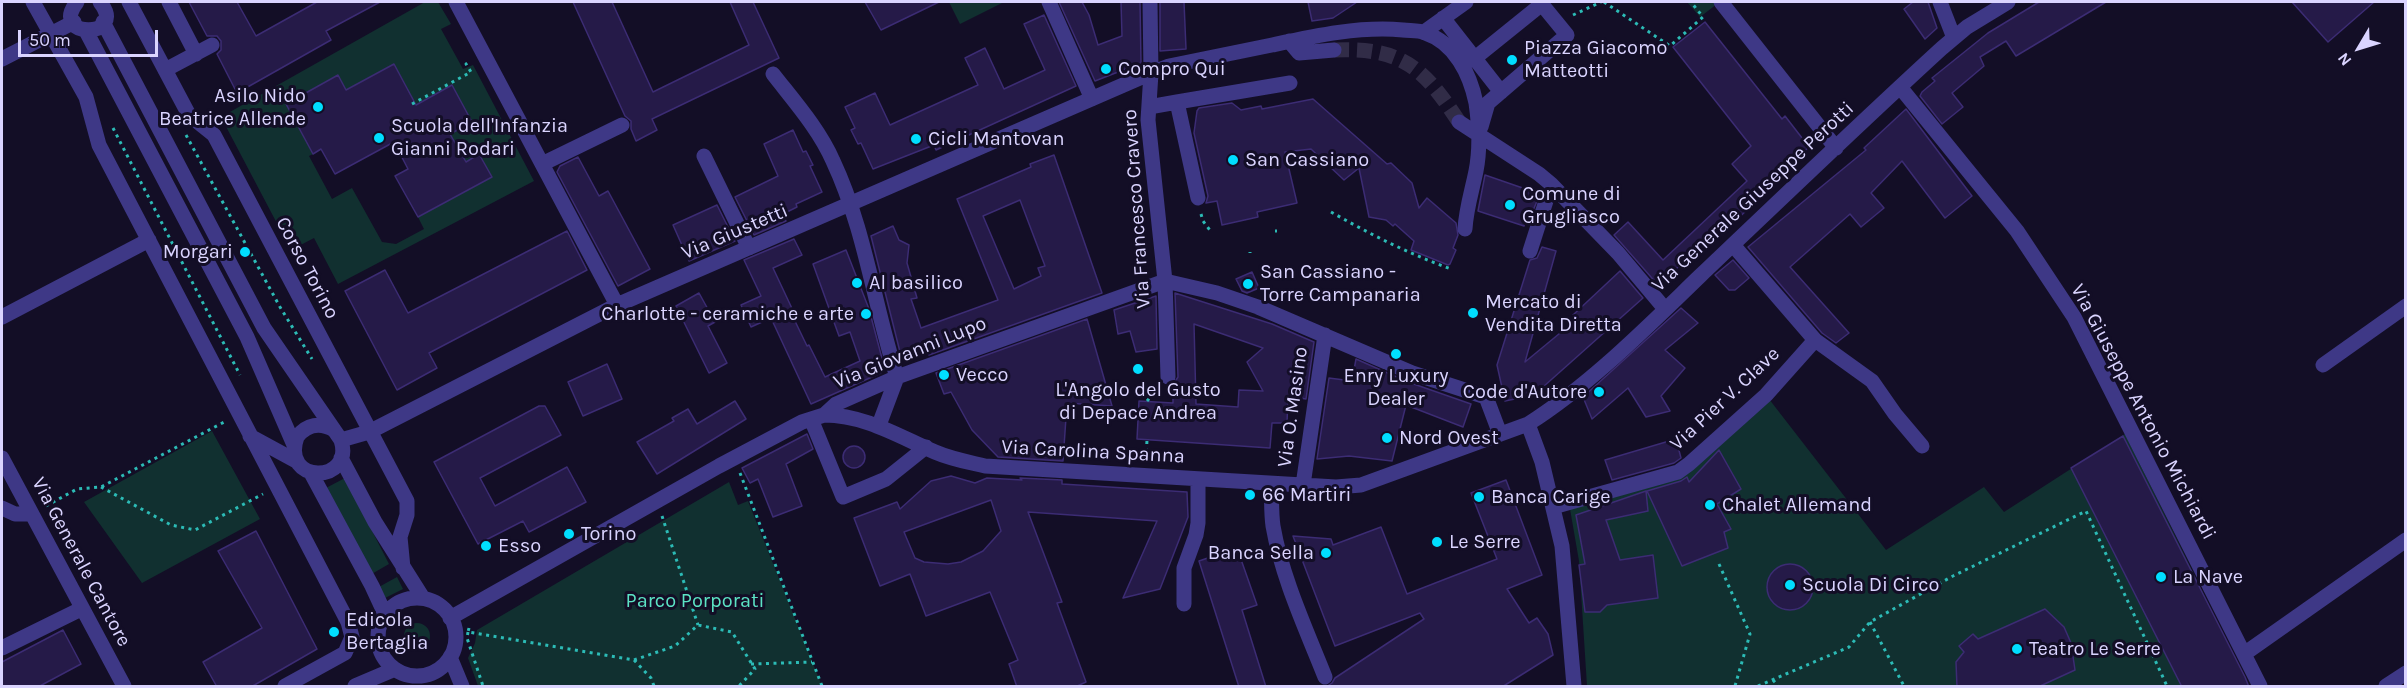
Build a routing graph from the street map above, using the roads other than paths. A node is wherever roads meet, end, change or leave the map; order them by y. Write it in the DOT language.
graph roads {
  1 [pos="33,2"];
  2 [pos="129,2"];
  3 [pos="169,2"];
  4 [pos="456,2"];
  5 [pos="1049,2"];
  6 [pos="1150,2"];
  7 [pos="1466,2"];
  8 [pos="1721,2"];
  9 [pos="1940,2"];
  10 [pos="2008,2"];
  11 [pos="74,3"];
  12 [pos="104,3"];
  13 [pos="1541,3"];
  14 [pos="1443,18"];
  15 [pos="103,22"];
  16 [pos="80,27"];
  17 [pos="50,32"];
  18 [pos="1424,32"];
  19 [pos="1954,38"];
  20 [pos="1289,41"];
  21 [pos="212,45"];
  22 [pos="1334,50"];
  23 [pos="196,54"];
  24 [pos="1475,58"];
  25 [pos="2,59"];
  26 [pos="165,70"];
  27 [pos="1151,73"];
  28 [pos="773,74"];
  29 [pos="1290,83"];
  30 [pos="1900,87"];
  31 [pos="1501,92"];
  32 [pos="1092,99"];
  33 [pos="1177,102"];
  34 [pos="1149,106"];
  35 [pos="1459,122"];
  36 [pos="622,125"];
  37 [pos="1478,136"];
  38 [pos="1836,148"];
  39 [pos="704,156"];
  40 [pos="542,164"];
  41 [pos="1198,198"];
  42 [pos="1546,201"];
  43 [pos="852,204"];
  44 [pos="1465,229"];
  45 [pos="149,240"];
  46 [pos="1733,245"];
  47 [pos="749,248"];
  48 [pos="1530,251"];
  49 [pos="1165,281"];
  50 [pos="617,305"];
  51 [pos="2406,306"];
  52 [pos="1665,309"];
  53 [pos="2,317"];
  54 [pos="1325,336"];
  55 [pos="1815,340"];
  56 [pos="2323,365"];
  57 [pos="897,377"];
  58 [pos="1168,377"];
  59 [pos="817,417"];
  60 [pos="1528,424"];
  61 [pos="879,425"];
  62 [pos="369,432"];
  63 [pos="1500,434"];
  64 [pos="337,435"];
  65 [pos="250,436"];
  66 [pos="294,445"];
  67 [pos="1922,446"];
  68 [pos="926,447"];
  69 [pos="2,458"];
  70 [pos="341,458"];
  71 [pos="296,460"];
  72 [pos="311,473"];
  73 [pos="1198,479"];
  74 [pos="1271,484"];
  75 [pos="1303,485"];
  76 [pos="1553,507"];
  77 [pos="2,508"];
  78 [pos="31,514"];
  79 [pos="2406,540"];
  80 [pos="403,568"];
  81 [pos="423,598"];
  82 [pos="1184,604"];
  83 [pos="81,609"];
  84 [pos="385,614"];
  85 [pos="450,618"];
  86 [pos="2,648"];
  87 [pos="2244,654"];
  88 [pos="450,657"];
  89 [pos="395,669"];
  90 [pos="2406,673"];
  91 [pos="1325,677"];
  92 [pos="421,681"];
  93 [pos="124,687"];
  94 [pos="285,687"];
  95 [pos="355,687"];
  96 [pos="462,687"];
  97 [pos="1574,687"];
  98 [pos="2260,687"];
  99 [pos="2386,687"];
  1 -- 17 [label="street"];
  2 -- 26 [label="street, Corso Torino"];
  3 -- 23 [label="street"];
  4 -- 40 [label="street"];
  5 -- 32 [label="street"];
  6 -- 27 [label="street, Via Francesco Cravero"];
  7 -- 14 [label="street"];
  8 -- 38 [label="street"];
  9 -- 19 [label="street"];
  10 -- 19 [label="street, Via Generale Giuseppe Perotti"];
  11 -- 16 [label="street"];
  12 -- 15 [label="street"];
  13 -- 24 [label="street"];
  13 -- 31 [label="street"];
  14 -- 18 [label="street"];
  14 -- 24 [label="street"];
  15 -- 16 [label="street"];
  15 -- 64 [label="street"];
  16 -- 17 [label="street"];
  16 -- 66 [label="street"];
  17 -- 25 [label="street"];
  17 -- 45 [label="street"];
  18 -- 20 [label="street"];
  18 -- 37 [label="street"];
  19 -- 30 [label="street, Via Generale Giuseppe Perotti"];
  20 -- 22 [label="street"];
  20 -- 27 [label="street"];
  21 -- 23 [label="street"];
  23 -- 26 [label="street"];
  24 -- 31 [label="street"];
  26 -- 62 [label="street, Corso Torino"];
  27 -- 32 [label="street, Via Giustetti"];
  27 -- 34 [label="street, Via Francesco Cravero"];
  28 -- 43 [label="street"];
  29 -- 33 [label="street"];
  30 -- 38 [label="street, Via Generale Giuseppe Perotti"];
  30 -- 87 [label="street, Via Giuseppe Antonio Michiardi"];
  31 -- 37 [label="street"];
  32 -- 43 [label="street, Via Giustetti"];
  33 -- 34 [label="street"];
  33 -- 41 [label="street"];
  34 -- 49 [label="street, Via Francesco Cravero"];
  35 -- 37 [label="street"];
  36 -- 40 [label="street"];
  37 -- 44 [label="street"];
  37 -- 52 [label="street"];
  38 -- 46 [label="street, Via Generale Giuseppe Perotti"];
  39 -- 47 [label="street"];
  40 -- 50 [label="street"];
  42 -- 48 [label="street"];
  43 -- 47 [label="street, Via Giustetti"];
  43 -- 57 [label="street"];
  45 -- 53 [label="street"];
  45 -- 65 [label="street"];
  46 -- 52 [label="street, Via Generale Giuseppe Perotti"];
  46 -- 55 [label="street"];
  47 -- 50 [label="street, Via Giustetti"];
  49 -- 54 [label="street"];
  49 -- 57 [label="street, Via Giovanni Lupo"];
  49 -- 58 [label="street, Via Francesco Cravero"];
  50 -- 62 [label="street, Via Giustetti"];
  51 -- 56 [label="street"];
  52 -- 60 [label="street, Via Generale Giuseppe Perotti"];
  54 -- 63 [label="street"];
  54 -- 75 [label="street, Via O. Masino"];
  55 -- 67 [label="street"];
  55 -- 76 [label="street, Via Pier V. Clave"];
  57 -- 59 [label="street, Via Giovanni Lupo"];
  57 -- 61 [label="street"];
  59 -- 61 [label="street, Via Carolina Spanna"];
  59 -- 68 [label="street"];
  59 -- 85 [label="street, Via Giovanni Lupo"];
  60 -- 63 [label="street, Via Carolina Spanna"];
  60 -- 76 [label="street"];
  61 -- 68 [label="street, Via Carolina Spanna"];
  62 -- 64 [label="street, Via Giustetti"];
  62 -- 80 [label="street, Corso Torino"];
  63 -- 75 [label="street, Via Carolina Spanna"];
  64 -- 66 [label="street"];
  64 -- 70 [label="street, Corso Torino"];
  65 -- 71 [label="street"];
  65 -- 94 [label="street"];
  66 -- 71 [label="street"];
  68 -- 73 [label="street, Via Carolina Spanna"];
  69 -- 78 [label="street, Via Generale Cantore"];
  70 -- 72 [label="street"];
  70 -- 80 [label="street, Corso Torino"];
  71 -- 72 [label="street"];
  72 -- 84 [label="street"];
  73 -- 74 [label="street, Via Carolina Spanna"];
  73 -- 82 [label="street, Via Carolina Spanna"];
  74 -- 75 [label="street, Via Carolina Spanna"];
  74 -- 91 [label="street"];
  76 -- 97 [label="street"];
  77 -- 78 [label="street"];
  78 -- 83 [label="street, Via Generale Cantore"];
  79 -- 87 [label="street"];
  80 -- 81 [label="street, Corso Torino"];
  81 -- 84 [label="street"];
  81 -- 85 [label="street"];
  83 -- 86 [label="street"];
  83 -- 93 [label="street, Via Generale Cantore"];
  84 -- 89 [label="street"];
  85 -- 88 [label="street"];
  87 -- 98 [label="street, Via Giuseppe Antonio Michiardi"];
  88 -- 92 [label="street"];
  88 -- 96 [label="street"];
  89 -- 92 [label="street"];
  89 -- 95 [label="street"];
  90 -- 99 [label="street"];
}
